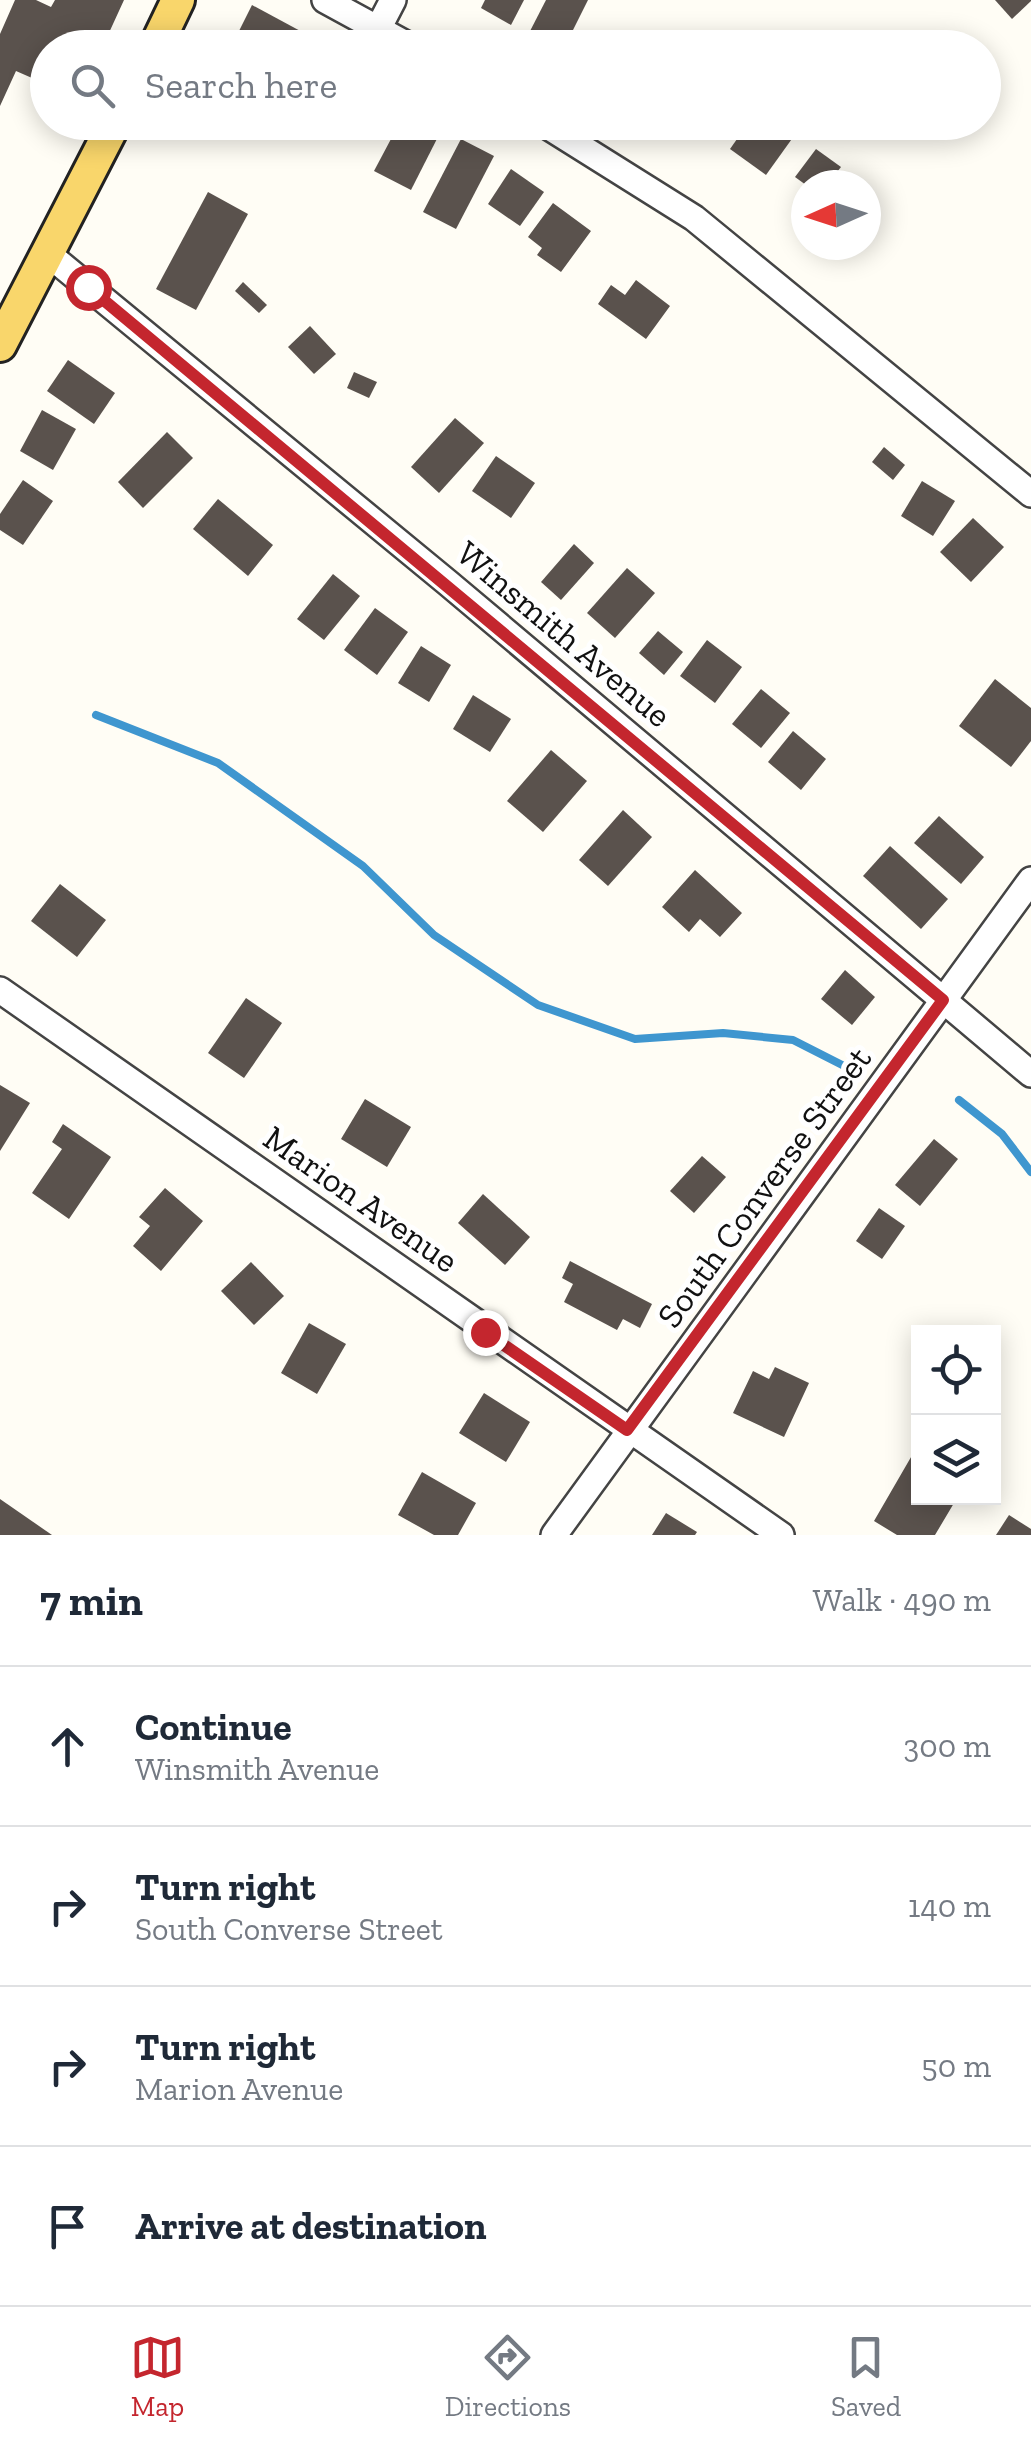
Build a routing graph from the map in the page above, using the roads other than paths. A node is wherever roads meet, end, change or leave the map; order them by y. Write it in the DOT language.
graph roads {
  1 [pos="178,0"];
  2 [pos="325,0"];
  3 [pos="393,0"];
  4 [pos="378,29"];
  5 [pos="164,30"];
  6 [pos="107,140"];
  7 [pos="570,140"];
  8 [pos="47,254"];
  9 [pos="0,346"];
  10 [pos="1031,494"];
  11 [pos="1031,880"];
  12 [pos="0,990"];
  13 [pos="943,1000"];
  14 [pos="1031,1074"];
  15 [pos="627,1430"];
  16 [pos="554,1535"];
  17 [pos="781,1535"];
  1 -- 5 [label="main road"];
  2 -- 4 [label="street"];
  3 -- 4 [label="street"];
  6 -- 8 [label="main road"];
  7 -- 10 [label="street"];
  8 -- 9 [label="main road"];
  8 -- 13 [label="street, Winsmith Avenue"];
  11 -- 13 [label="street, South Converse Street"];
  12 -- 15 [label="street, Marion Avenue"];
  13 -- 14 [label="street, Winsmith Avenue"];
  13 -- 15 [label="street, South Converse Street"];
  15 -- 16 [label="street, South Converse Street"];
  15 -- 17 [label="street, Marion Avenue"];
}
